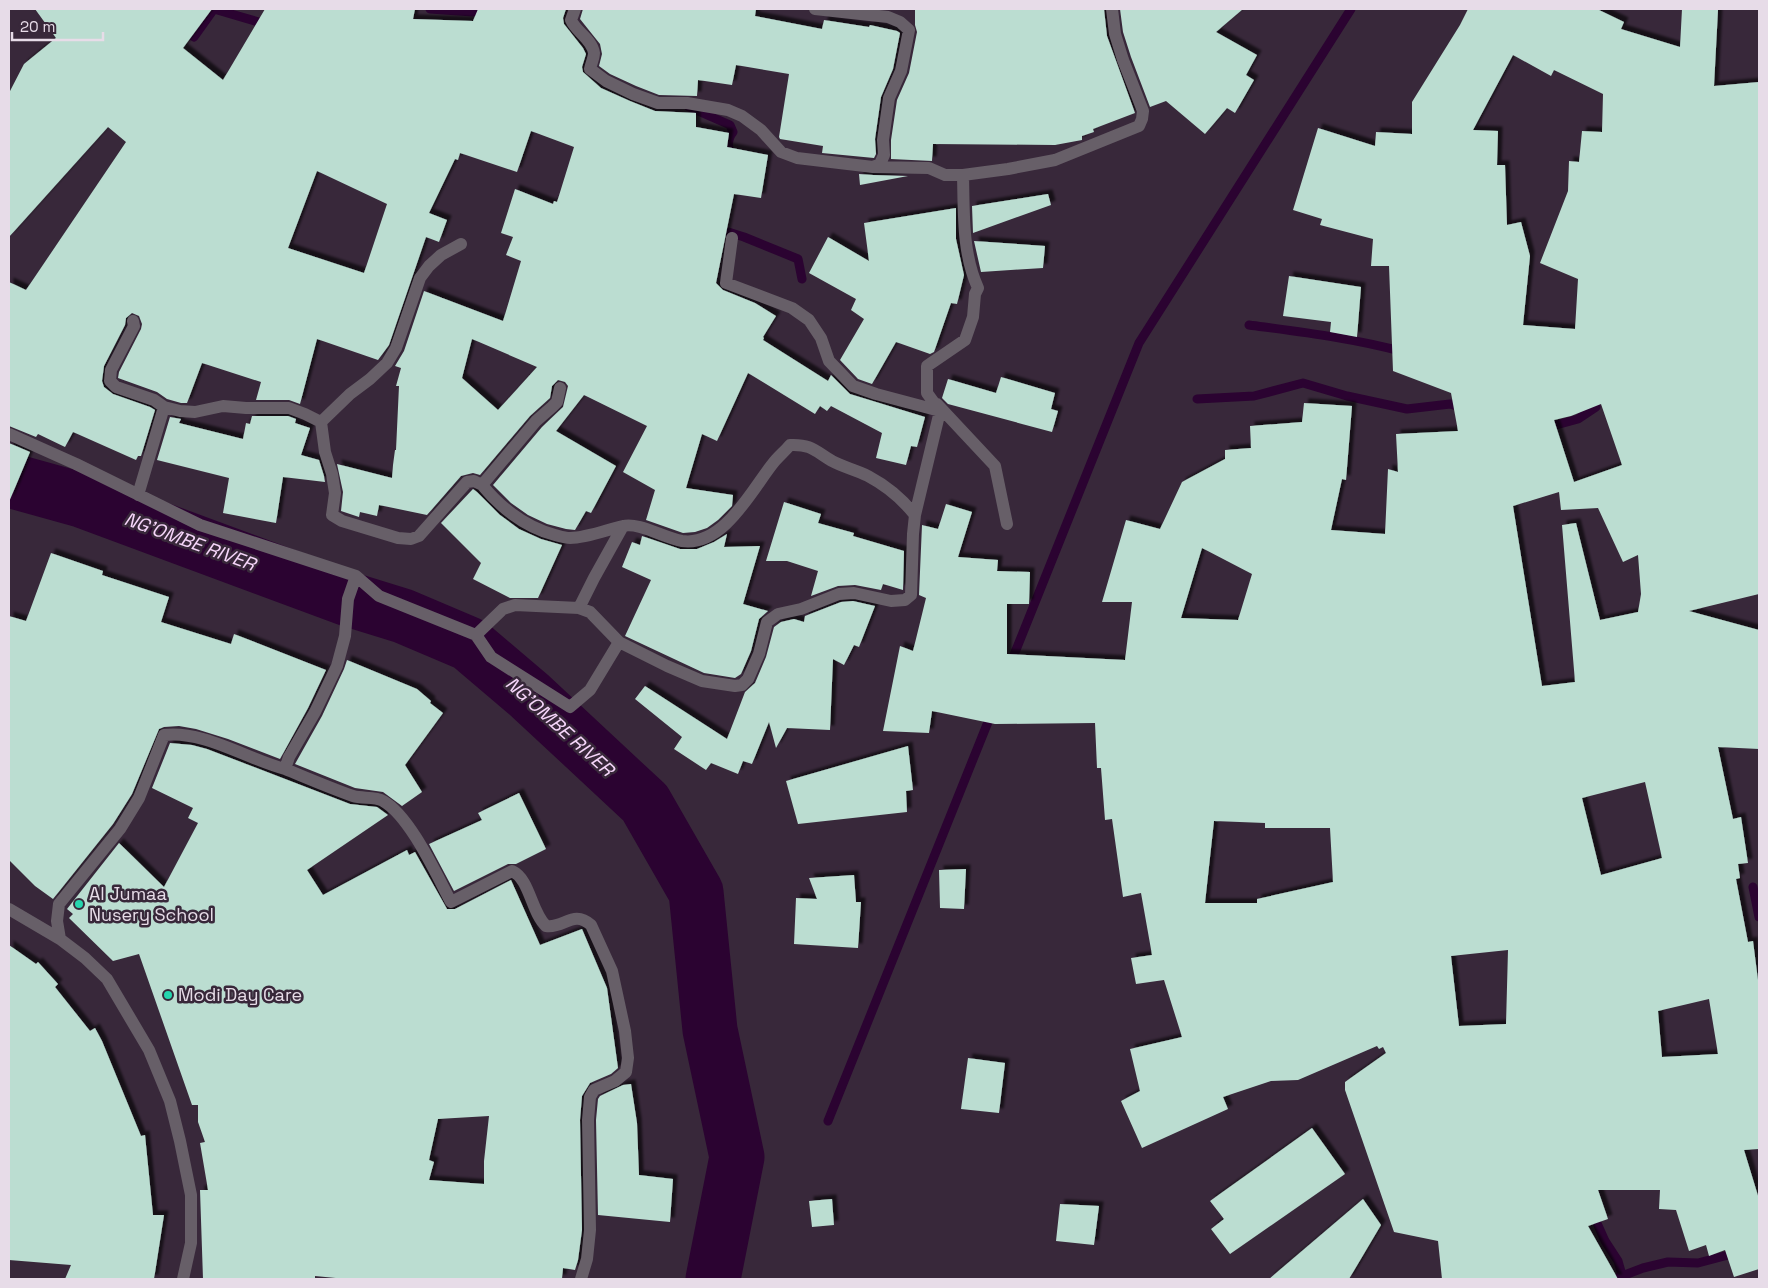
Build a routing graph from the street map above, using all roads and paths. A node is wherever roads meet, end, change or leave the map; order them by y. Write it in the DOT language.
graph roads {
  1 [pos="575,9"];
  2 [pos="815,9"];
  3 [pos="1112,9"];
  4 [pos="838,10"];
  5 [pos="873,166"];
  6 [pos="963,175"];
  7 [pos="732,238"];
  8 [pos="461,244"];
  9 [pos="134,321"];
  10 [pos="560,388"];
  11 [pos="927,393"];
  12 [pos="164,407"];
  13 [pos="940,411"];
  14 [pos="321,422"];
  15 [pos="9,434"];
  16 [pos="482,485"];
  17 [pos="138,495"];
  18 [pos="915,515"];
  19 [pos="1007,524"];
  20 [pos="623,526"];
  21 [pos="356,576"];
  22 [pos="579,608"];
  23 [pos="476,635"];
  24 [pos="619,642"];
  25 [pos="284,769"];
  26 [pos="9,909"];
  27 [pos="60,939"];
  28 [pos="183,1279"];
  29 [pos="581,1279"];
  1 -- 5 [label="street"];
  2 -- 4 [label="street"];
  3 -- 6 [label="street"];
  4 -- 5 [label="street"];
  5 -- 6 [label="street"];
  6 -- 11 [label="street"];
  7 -- 13 [label="street"];
  8 -- 14 [label="street"];
  9 -- 12 [label="street"];
  10 -- 16 [label="street"];
  11 -- 13 [label="street"];
  11 -- 19 [label="street"];
  12 -- 14 [label="street"];
  12 -- 17 [label="street"];
  13 -- 18 [label="street"];
  14 -- 16 [label="street"];
  15 -- 17 [label="street"];
  16 -- 20 [label="street"];
  17 -- 21 [label="street"];
  18 -- 20 [label="street"];
  18 -- 24 [label="street"];
  20 -- 22 [label="street"];
  21 -- 23 [label="street"];
  21 -- 25 [label="street"];
  22 -- 23 [label="street"];
  22 -- 24 [label="street"];
  23 -- 24 [label="street"];
  25 -- 27 [label="street"];
  25 -- 29 [label="street"];
  26 -- 27 [label="street"];
  27 -- 28 [label="street"];
}
